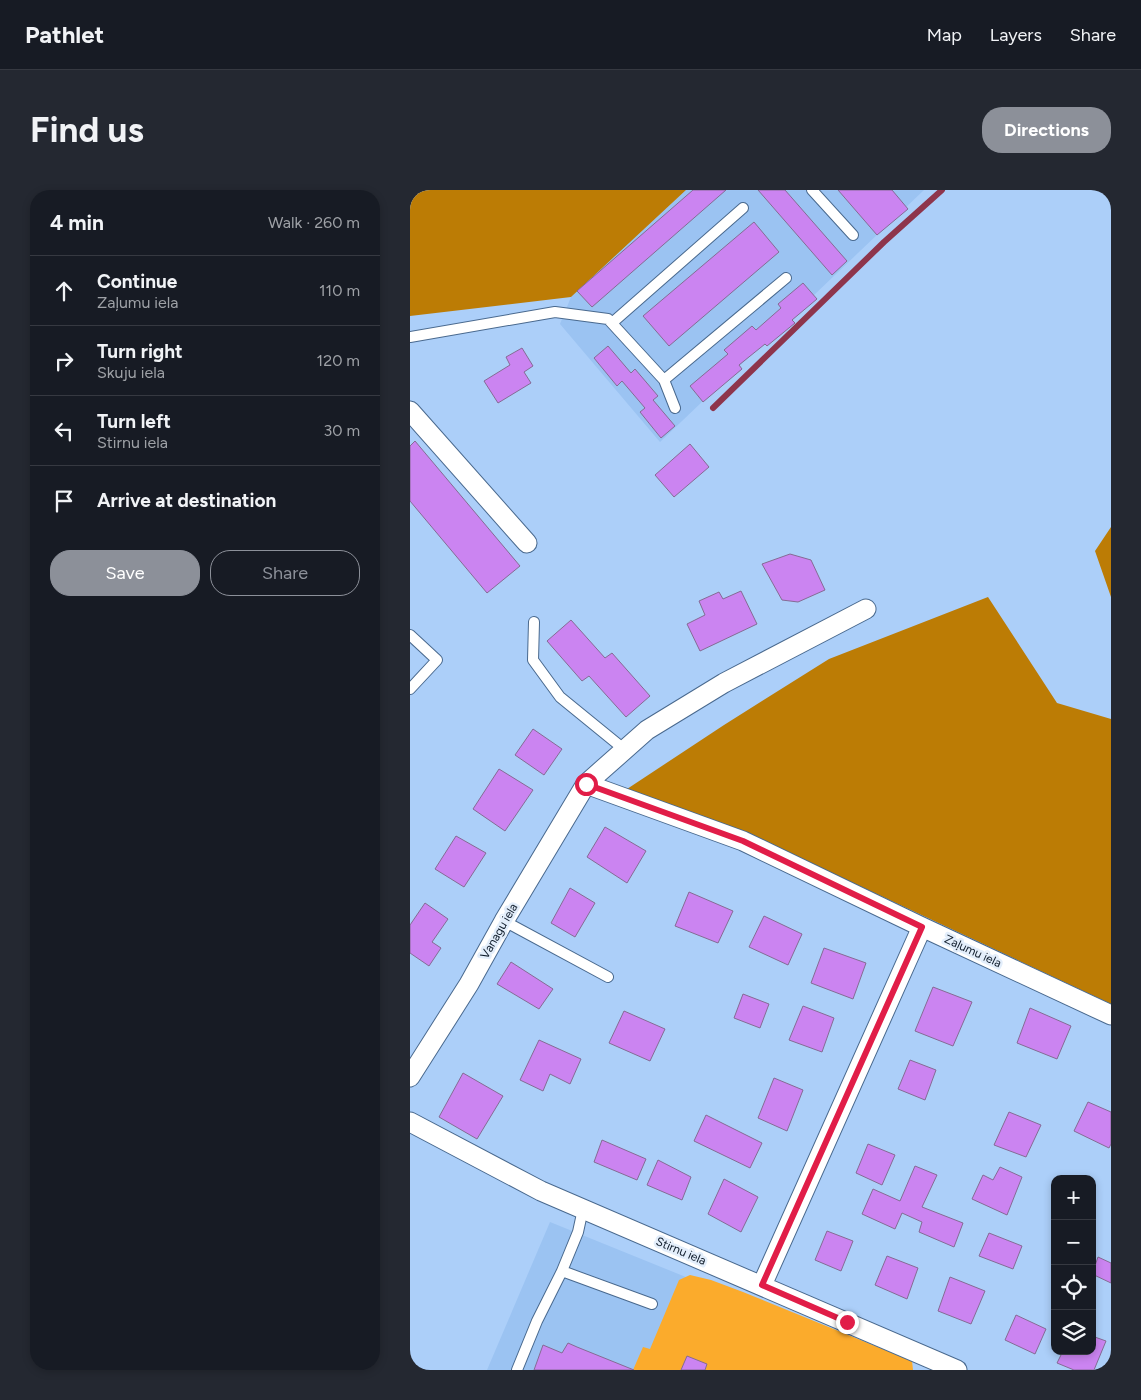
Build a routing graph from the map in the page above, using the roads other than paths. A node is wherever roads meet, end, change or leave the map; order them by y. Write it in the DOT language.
graph roads {
  1 [pos="812,190"];
  2 [pos="743,208"];
  3 [pos="853,235"];
  4 [pos="786,278"];
  5 [pos="612,323"];
  6 [pos="410,338"];
  7 [pos="664,380"];
  8 [pos="675,408"];
  9 [pos="410,411"];
  10 [pos="527,543"];
  11 [pos="866,609"];
  12 [pos="534,622"];
  13 [pos="410,635"];
  14 [pos="410,688"];
  15 [pos="626,750"];
  16 [pos="586,784"];
  17 [pos="504,921"];
  18 [pos="922,927"];
  19 [pos="608,977"];
  20 [pos="1111,1015"];
  21 [pos="410,1077"];
  22 [pos="410,1122"];
  23 [pos="583,1209"];
  24 [pos="562,1271"];
  25 [pos="762,1285"];
  26 [pos="652,1304"];
  27 [pos="517,1370"];
  28 [pos="958,1370"];
  1 -- 3 [label="lane"];
  2 -- 5 [label="lane"];
  4 -- 7 [label="lane"];
  5 -- 6 [label="lane"];
  5 -- 7 [label="lane"];
  7 -- 8 [label="lane"];
  9 -- 10 [label="street"];
  11 -- 15 [label="street, Vanagu iela"];
  12 -- 15 [label="lane"];
  13 -- 14 [label="lane"];
  15 -- 16 [label="street, Vanagu iela"];
  16 -- 17 [label="street, Vanagu iela"];
  16 -- 18 [label="street, Zaļumu iela"];
  17 -- 19 [label="lane"];
  17 -- 21 [label="street, Vanagu iela"];
  18 -- 20 [label="street, Zaļumu iela"];
  18 -- 25 [label="street"];
  22 -- 23 [label="street, Stirnu iela"];
  23 -- 24 [label="lane"];
  23 -- 25 [label="street, Stirnu iela"];
  24 -- 26 [label="lane"];
  24 -- 27 [label="lane"];
  25 -- 28 [label="street, Stirnu iela"];
}
